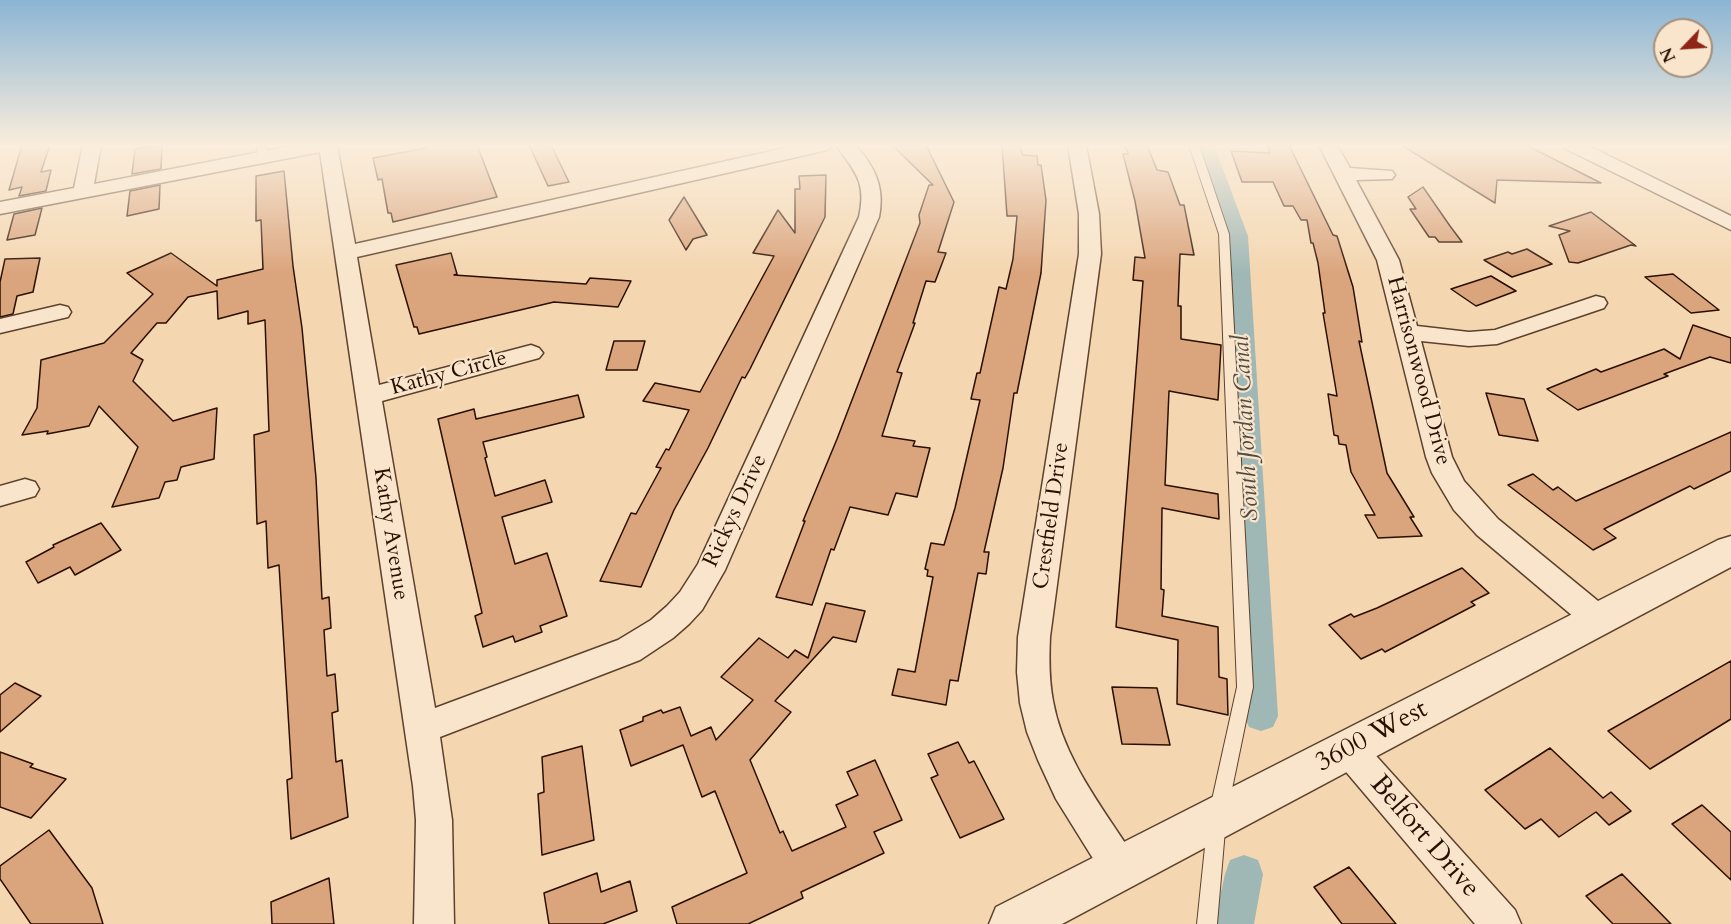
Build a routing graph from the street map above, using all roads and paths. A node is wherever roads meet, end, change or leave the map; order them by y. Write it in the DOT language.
graph roads {
  1 [pos="84,188"];
  2 [pos="100,188"];
  3 [pos="334,188"];
  4 [pos="632,188"];
  5 [pos="872,188"];
  6 [pos="1084,188"];
  7 [pos="1209,188"];
  8 [pos="1351,188"];
  9 [pos="1659,188"];
  10 [pos="83,192"];
  11 [pos="0,208"];
  12 [pos="1731,224"];
  13 [pos="345,253"];
  14 [pos="1596,303"];
  15 [pos="60,312"];
  16 [pos="0,326"];
  17 [pos="1408,332"];
  18 [pos="531,353"];
  19 [pos="368,396"];
  20 [pos="1730,552"];
  21 [pos="1598,619"];
  22 [pos="421,729"];
  23 [pos="1348,749"];
  24 [pos="1217,818"];
  25 [pos="1120,868"];
  26 [pos="434,924"];
  27 [pos="1013,924"];
  28 [pos="1207,924"];
  29 [pos="1501,924"];
  1 -- 10 [label="street"];
  2 -- 10 [label="street"];
  3 -- 13 [label="street, Kathy Avenue"];
  4 -- 13 [label="street"];
  5 -- 22 [label="street, Rickys Drive"];
  6 -- 25 [label="street, Crestfield Drive"];
  7 -- 24 [label="lane"];
  8 -- 17 [label="street, Harrisonwood Drive"];
  9 -- 12 [label="street"];
  10 -- 11 [label="street"];
  13 -- 19 [label="street, Kathy Avenue"];
  14 -- 17 [label="street"];
  15 -- 16 [label="street"];
  17 -- 21 [label="street, Harrisonwood Drive"];
  18 -- 19 [label="street, Kathy Circle"];
  19 -- 22 [label="street, Kathy Avenue"];
  20 -- 21 [label="street, 3600 West"];
  21 -- 23 [label="street, 3600 West"];
  22 -- 26 [label="street, Kathy Avenue"];
  23 -- 24 [label="street, 3600 West"];
  23 -- 29 [label="street, Belfort Drive"];
  24 -- 25 [label="street, 3600 West"];
  24 -- 28 [label="lane"];
  25 -- 27 [label="street, 3600 West"];
}
